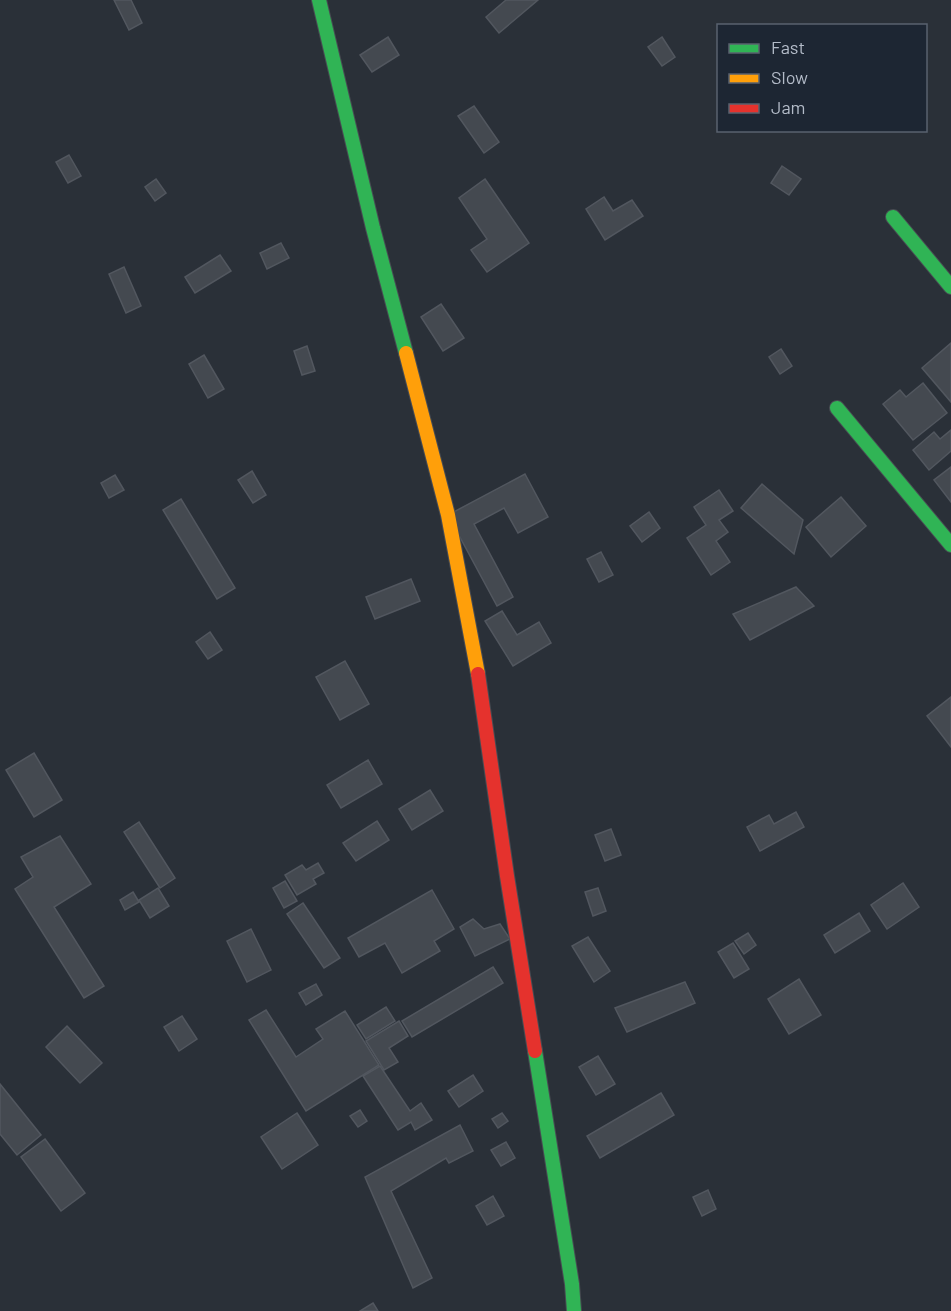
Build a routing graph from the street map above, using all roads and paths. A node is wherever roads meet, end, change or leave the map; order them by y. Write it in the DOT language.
graph roads {
  1 [pos="319,0"];
  2 [pos="893,217"];
  3 [pos="951,287"];
  4 [pos="837,408"];
  5 [pos="951,545"];
  6 [pos="574,1311"];
  1 -- 6 [label="street"];
  2 -- 3 [label="street"];
  4 -- 5 [label="street"];
}
